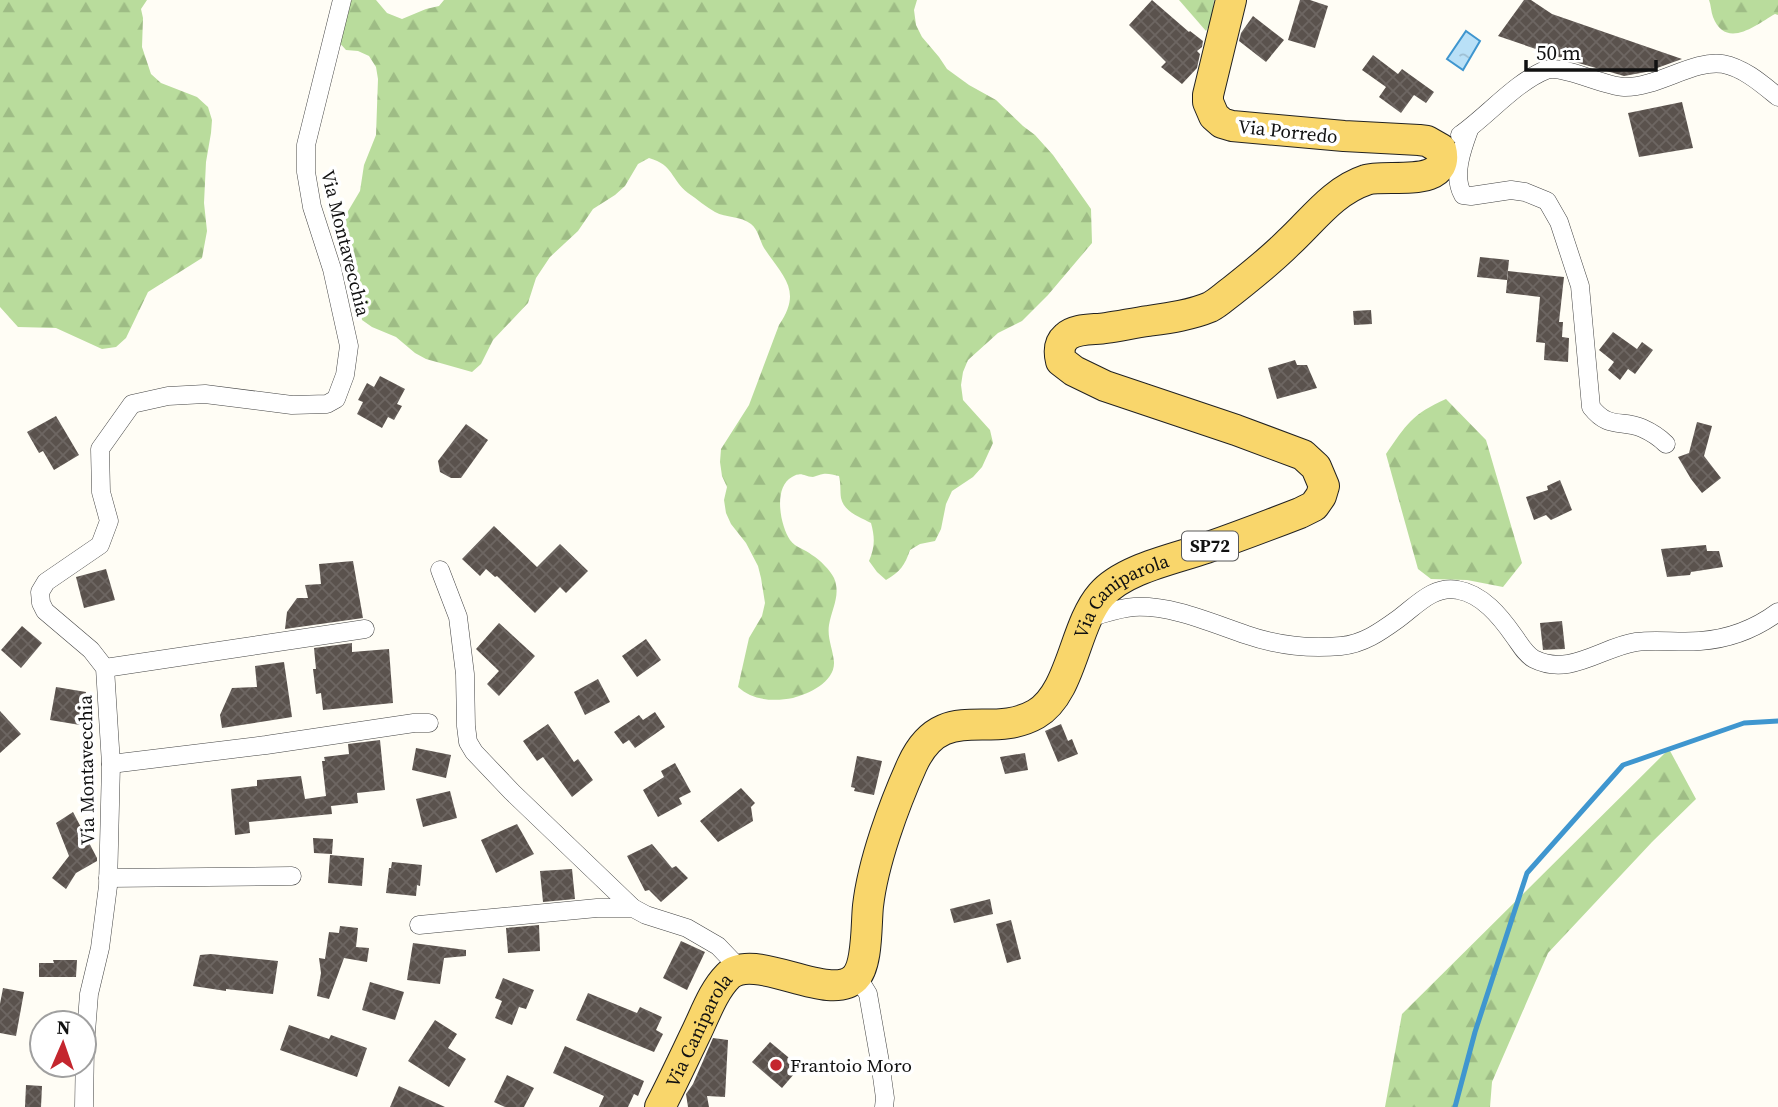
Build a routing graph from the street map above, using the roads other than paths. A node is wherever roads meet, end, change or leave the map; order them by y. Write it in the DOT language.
graph roads {
  1 [pos="342,0"];
  2 [pos="1231,0"];
  3 [pos="1778,97"];
  4 [pos="1469,130"];
  5 [pos="1441,149"];
  6 [pos="1666,444"];
  7 [pos="440,570"];
  8 [pos="1778,612"];
  9 [pos="1088,618"];
  10 [pos="365,629"];
  11 [pos="105,668"];
  12 [pos="429,723"];
  13 [pos="111,764"];
  14 [pos="292,876"];
  15 [pos="108,878"];
  16 [pos="633,908"];
  17 [pos="419,925"];
  18 [pos="739,968"];
  19 [pos="858,976"];
  20 [pos="84,1107"];
  21 [pos="660,1107"];
  22 [pos="884,1107"];
  1 -- 11 [label="street, Via Montavecchia"];
  2 -- 5 [label="main road, Via Porredo"];
  3 -- 4 [label="street"];
  4 -- 5 [label="street"];
  4 -- 6 [label="street"];
  5 -- 9 [label="main road, Via Caniparola / SP72"];
  7 -- 16 [label="street"];
  8 -- 9 [label="street"];
  9 -- 19 [label="main road, Via Caniparola / SP72"];
  10 -- 11 [label="street"];
  11 -- 13 [label="street, Via Montavecchia"];
  12 -- 13 [label="street"];
  13 -- 15 [label="street, Via Montavecchia"];
  14 -- 15 [label="street"];
  15 -- 20 [label="street, Via Montavecchia"];
  16 -- 17 [label="street"];
  16 -- 18 [label="street"];
  18 -- 19 [label="main road, Via Caniparola"];
  18 -- 21 [label="main road, Via Caniparola"];
  19 -- 22 [label="street"];
}
